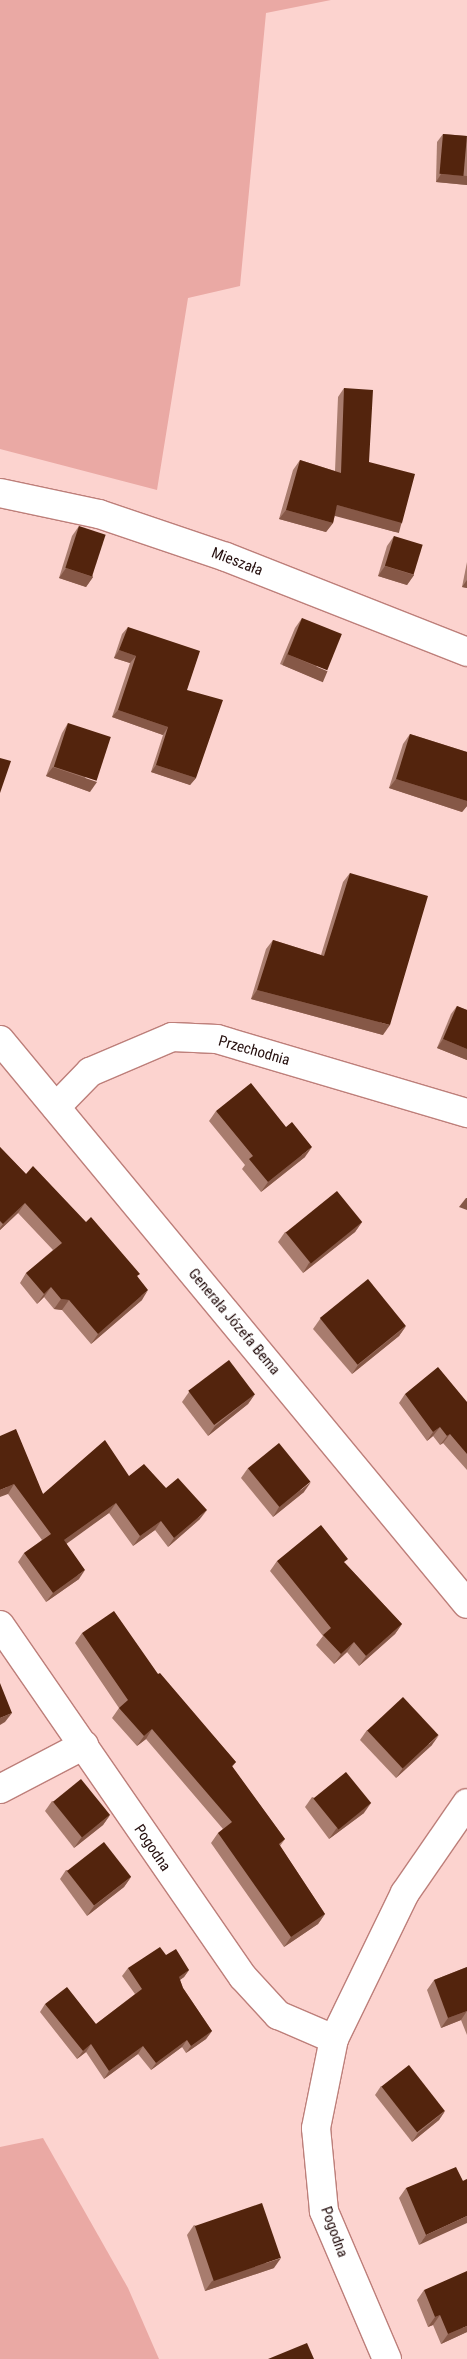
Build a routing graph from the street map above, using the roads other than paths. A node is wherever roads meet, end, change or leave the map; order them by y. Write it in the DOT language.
graph roads {
  1 [pos="1,497"];
  2 [pos="467,652"];
  3 [pos="0,1040"];
  4 [pos="56,1107"];
  5 [pos="467,1113"];
  6 [pos="467,1604"];
  7 [pos="0,1625"];
  8 [pos="84,1745"];
  9 [pos="0,1789"];
  10 [pos="464,1820"];
  11 [pos="334,2039"];
  12 [pos="387,2359"];
  1 -- 2 [label="street, Mieszała"];
  3 -- 4 [label="street, Generała Józefa Bema"];
  4 -- 5 [label="street, Przechodnia"];
  4 -- 6 [label="street, Generała Józefa Bema"];
  7 -- 8 [label="street, Pogodna"];
  8 -- 9 [label="street"];
  8 -- 11 [label="street, Pogodna"];
  10 -- 11 [label="street, Pogodna"];
  11 -- 12 [label="street, Pogodna"];
}
